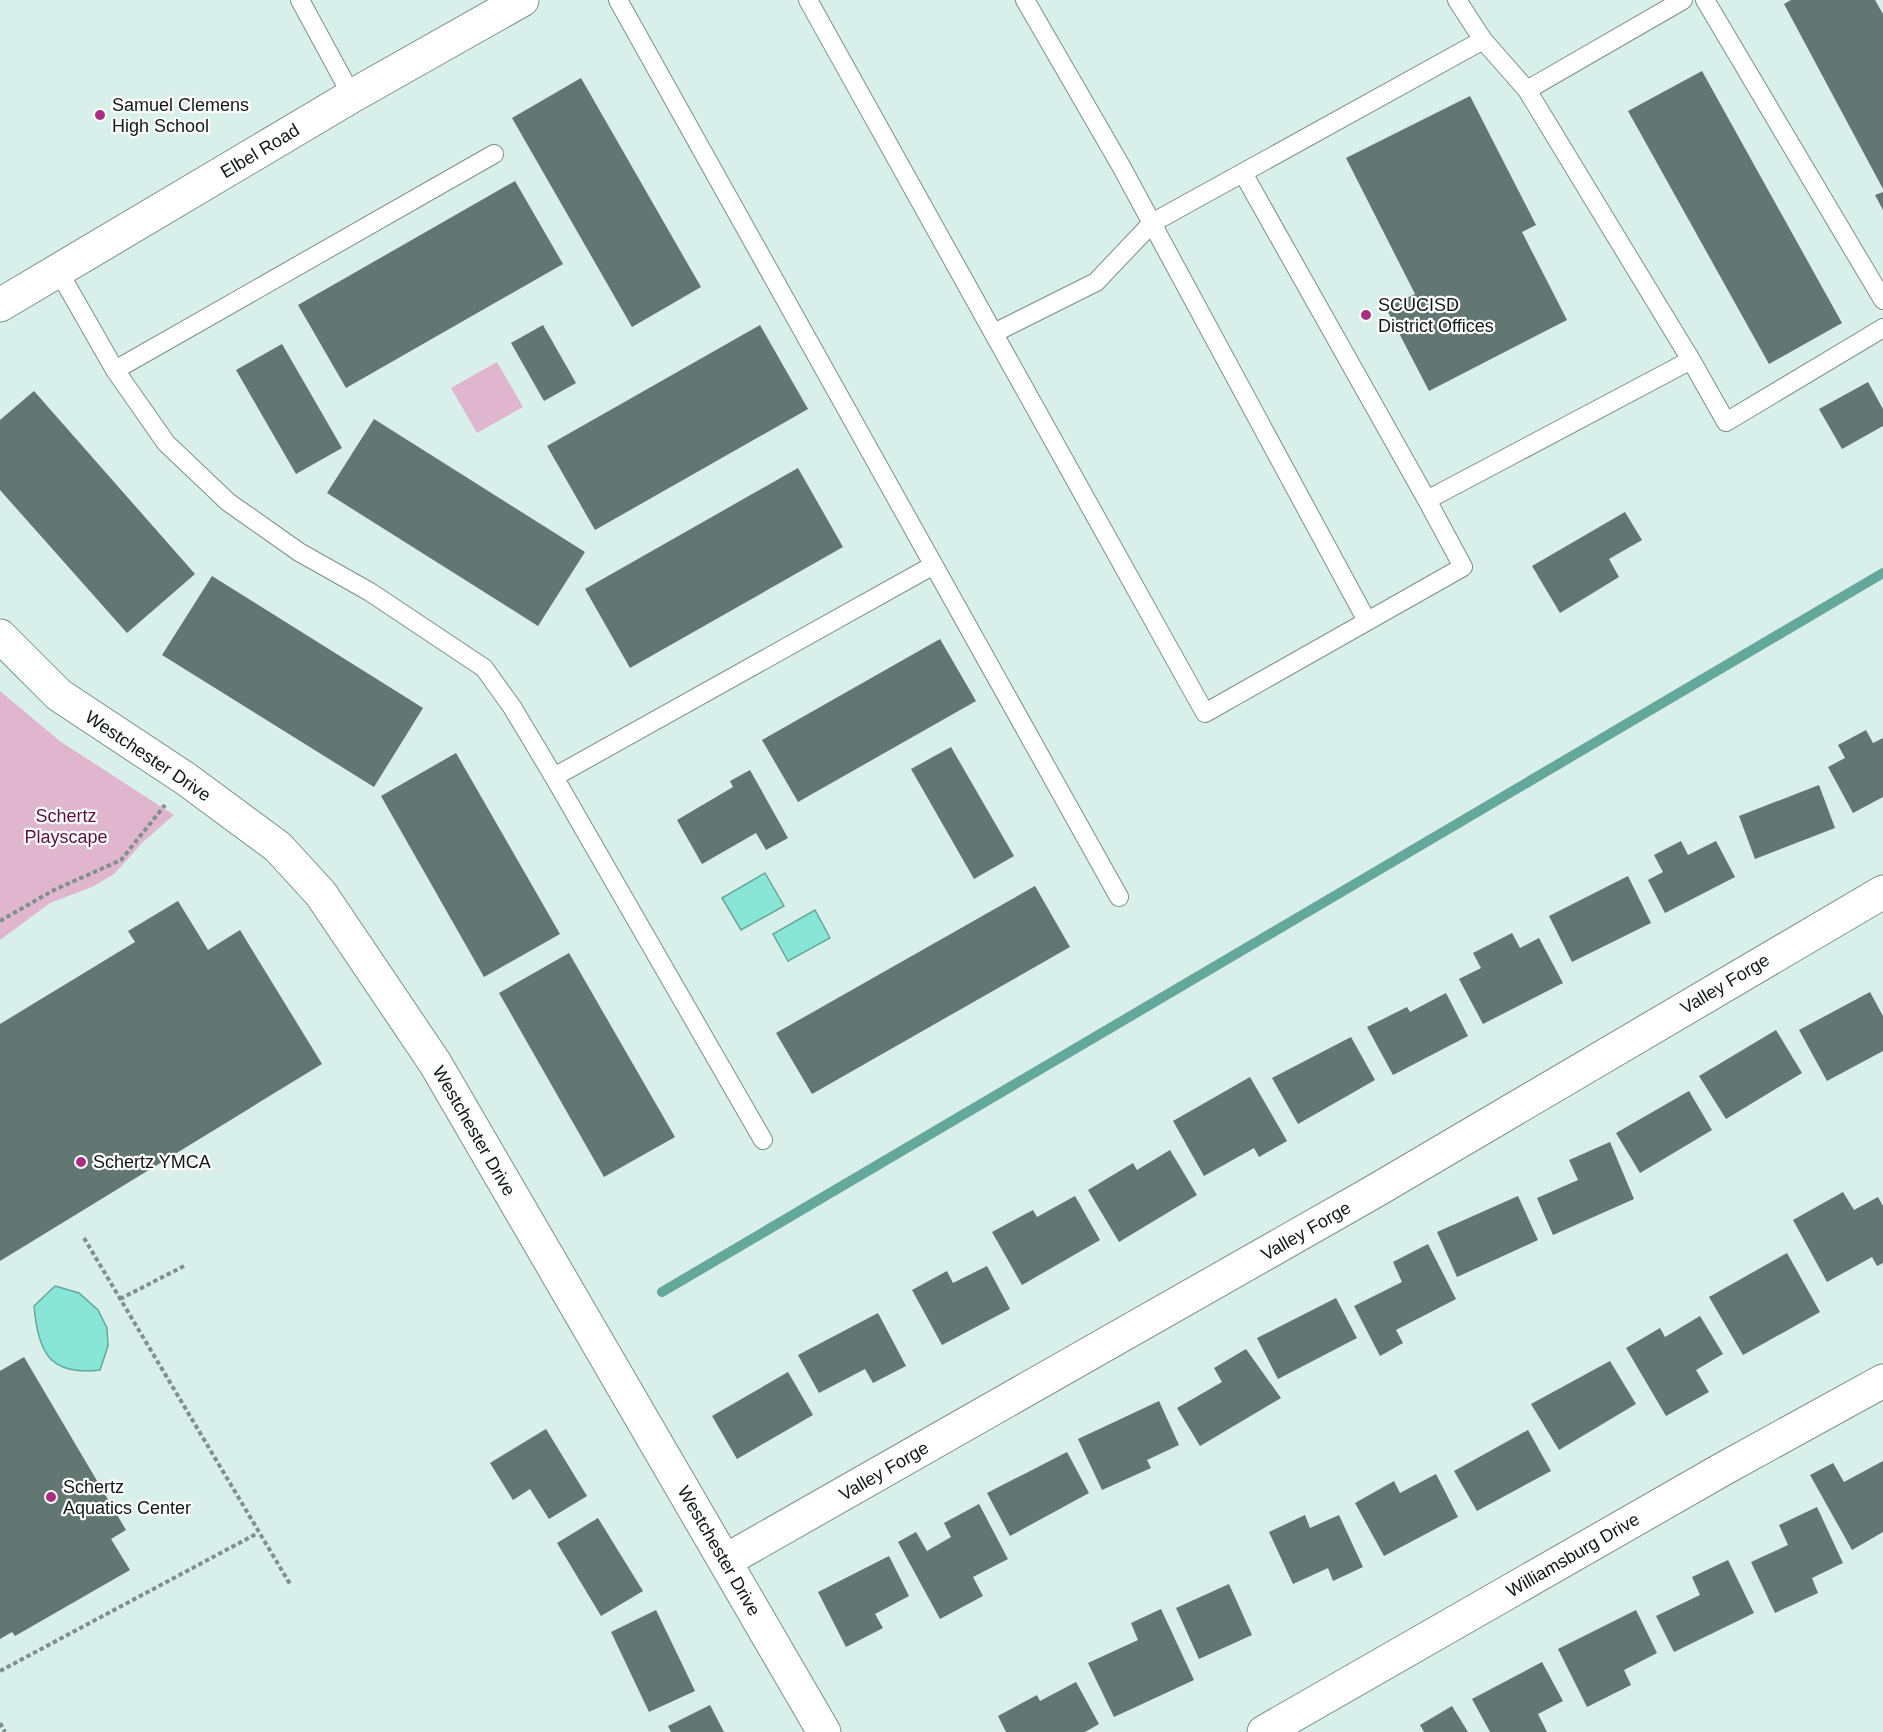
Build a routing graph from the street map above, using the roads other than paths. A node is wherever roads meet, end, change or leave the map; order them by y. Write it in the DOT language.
graph roads {
  1 [pos="300,0"];
  2 [pos="522,0"];
  3 [pos="618,0"];
  4 [pos="808,0"];
  5 [pos="1025,0"];
  6 [pos="1457,0"];
  7 [pos="1683,0"];
  8 [pos="1705,0"];
  9 [pos="1483,40"];
  10 [pos="1527,90"];
  11 [pos="352,96"];
  12 [pos="494,154"];
  13 [pos="1243,173"];
  14 [pos="1152,223"];
  15 [pos="59,272"];
  16 [pos="1883,300"];
  17 [pos="0,305"];
  18 [pos="1883,328"];
  19 [pos="994,333"];
  20 [pos="1691,360"];
  21 [pos="114,370"];
  22 [pos="1426,500"];
  23 [pos="932,566"];
  24 [pos="1367,621"];
  25 [pos="0,636"];
  26 [pos="554,777"];
  27 [pos="1883,891"];
  28 [pos="1119,897"];
  29 [pos="763,1140"];
  30 [pos="1883,1381"];
  31 [pos="725,1561"];
  32 [pos="824,1732"];
  33 [pos="1264,1732"];
  1 -- 11 [label="lane"];
  2 -- 11 [label="street, Elbel Road"];
  3 -- 23 [label="lane"];
  4 -- 19 [label="lane"];
  5 -- 14 [label="lane"];
  6 -- 9 [label="lane"];
  7 -- 10 [label="lane"];
  8 -- 16 [label="lane"];
  9 -- 10 [label="lane"];
  9 -- 13 [label="lane"];
  10 -- 20 [label="lane"];
  11 -- 15 [label="street, Elbel Road"];
  12 -- 21 [label="lane"];
  13 -- 14 [label="lane"];
  13 -- 22 [label="lane"];
  14 -- 19 [label="lane"];
  14 -- 24 [label="lane"];
  15 -- 17 [label="street, Elbel Road"];
  15 -- 21 [label="lane"];
  18 -- 20 [label="lane"];
  19 -- 24 [label="lane"];
  20 -- 22 [label="lane"];
  21 -- 26 [label="lane"];
  22 -- 24 [label="lane"];
  23 -- 26 [label="lane"];
  23 -- 28 [label="lane"];
  25 -- 31 [label="street, Westchester Drive"];
  26 -- 29 [label="lane"];
  27 -- 31 [label="street, Valley Forge"];
  30 -- 33 [label="street, Williamsburg Drive"];
  31 -- 32 [label="street, Westchester Drive"];
}
